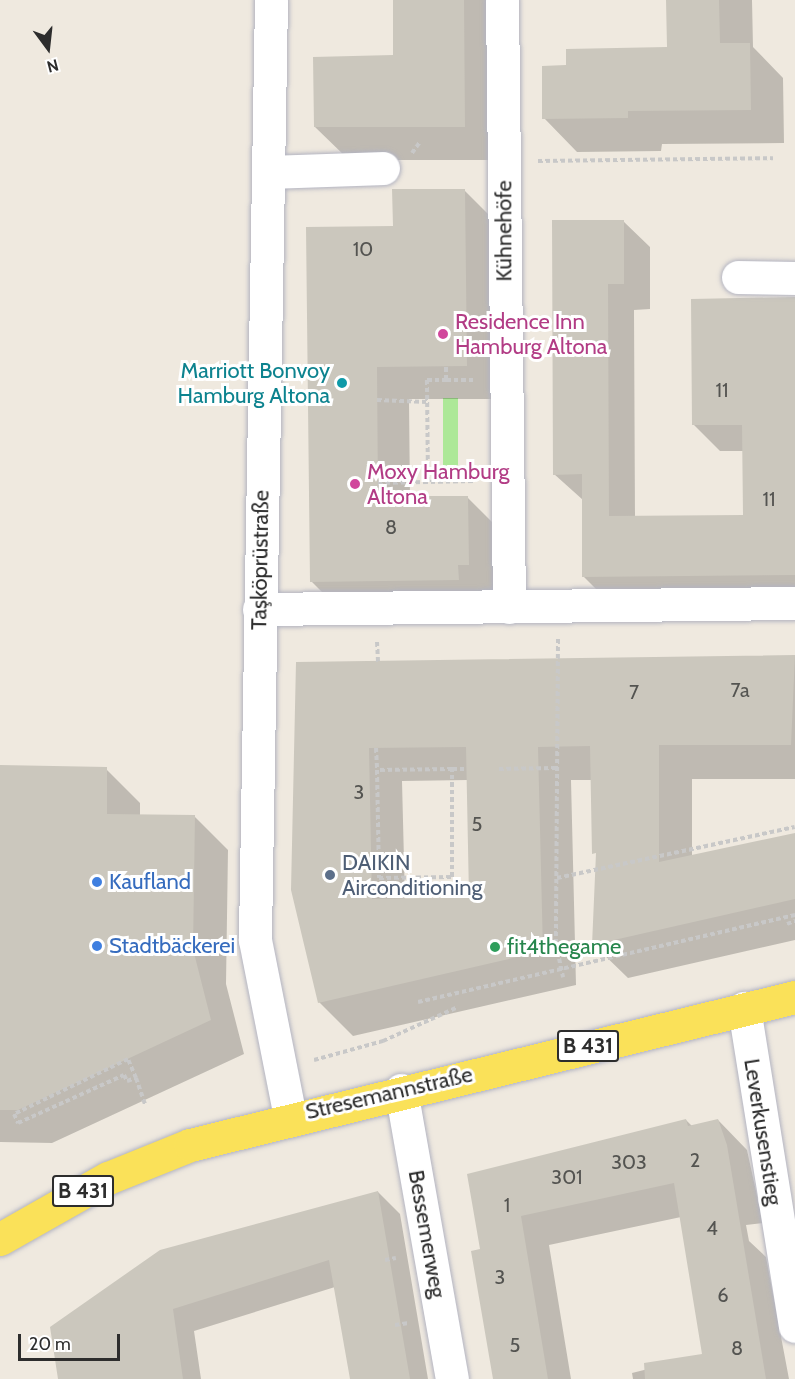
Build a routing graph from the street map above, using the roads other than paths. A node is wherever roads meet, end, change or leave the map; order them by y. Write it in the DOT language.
graph roads {
  1 [pos="271,0"];
  2 [pos="502,0"];
  3 [pos="383,168"];
  4 [pos="270,172"];
  5 [pos="738,277"];
  6 [pos="795,278"];
  7 [pos="795,603"];
  8 [pos="509,607"];
  9 [pos="259,609"];
  10 [pos="795,997"];
  11 [pos="744,1008"];
  12 [pos="401,1090"];
  13 [pos="290,1116"];
  14 [pos="6,1229"];
  15 [pos="795,1326"];
  16 [pos="452,1379"];
  1 -- 4 [label="street, Taşköprüstraße"];
  2 -- 8 [label="street, Kühnehöfe"];
  3 -- 4 [label="street"];
  4 -- 9 [label="street, Taşköprüstraße"];
  5 -- 6 [label="street"];
  7 -- 8 [label="street"];
  8 -- 9 [label="street"];
  9 -- 13 [label="street, Taşköprüstraße"];
  10 -- 11 [label="main road, Stresemannstraße / B 431"];
  11 -- 12 [label="main road, Stresemannstraße / B 431"];
  11 -- 15 [label="street, Leverkusenstieg"];
  12 -- 13 [label="main road, Stresemannstraße / B 431"];
  12 -- 16 [label="street, Bessemerweg"];
  13 -- 14 [label="main road, Stresemannstraße / B 431"];
}
